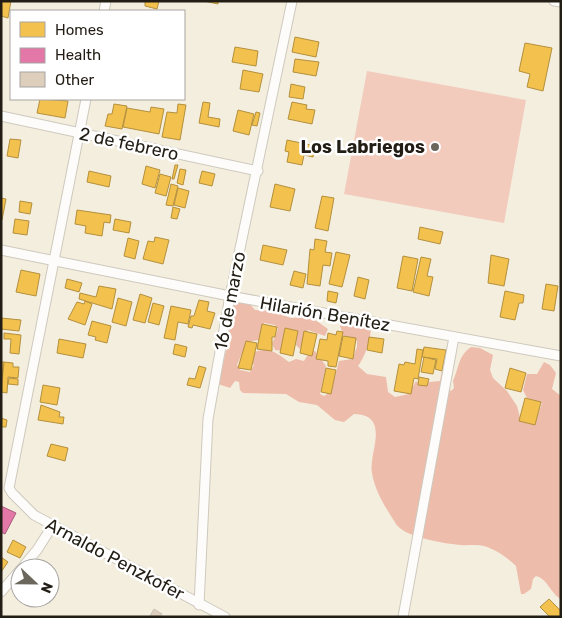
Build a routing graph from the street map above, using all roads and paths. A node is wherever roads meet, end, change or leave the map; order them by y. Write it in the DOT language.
graph roads {
  1 [pos="292,1"];
  2 [pos="554,1"];
  3 [pos="561,2"];
  4 [pos="86,100"];
  5 [pos="1,116"];
  6 [pos="78,133"];
  7 [pos="258,171"];
  8 [pos="1,250"];
  9 [pos="55,261"];
  10 [pos="230,296"];
  11 [pos="454,337"];
  12 [pos="561,356"];
  13 [pos="53,526"];
  14 [pos="31,558"];
  15 [pos="10,582"];
  16 [pos="1,592"];
  17 [pos="199,605"];
  18 [pos="225,617"];
  19 [pos="403,617"];
  1 -- 7 [label="street, 16 de marzo"];
  2 -- 3 [label="street"];
  4 -- 6 [label="street"];
  5 -- 6 [label="street, 2 de febrero"];
  6 -- 7 [label="street, 2 de febrero"];
  6 -- 9 [label="street"];
  7 -- 10 [label="street, 16 de marzo"];
  8 -- 9 [label="street, Hilarión Benítez"];
  9 -- 10 [label="street, Hilarión Benítez"];
  9 -- 13 [label="street, Arnaldo Penzkofer"];
  10 -- 11 [label="street, Hilarión Benítez"];
  10 -- 17 [label="street, 16 de marzo"];
  11 -- 12 [label="street, Hilarión Benítez"];
  11 -- 19 [label="street"];
  13 -- 14 [label="street"];
  13 -- 17 [label="street, Arnaldo Penzkofer"];
  15 -- 16 [label="street"];
  17 -- 18 [label="street, Arnaldo Penzkofer"];
}
